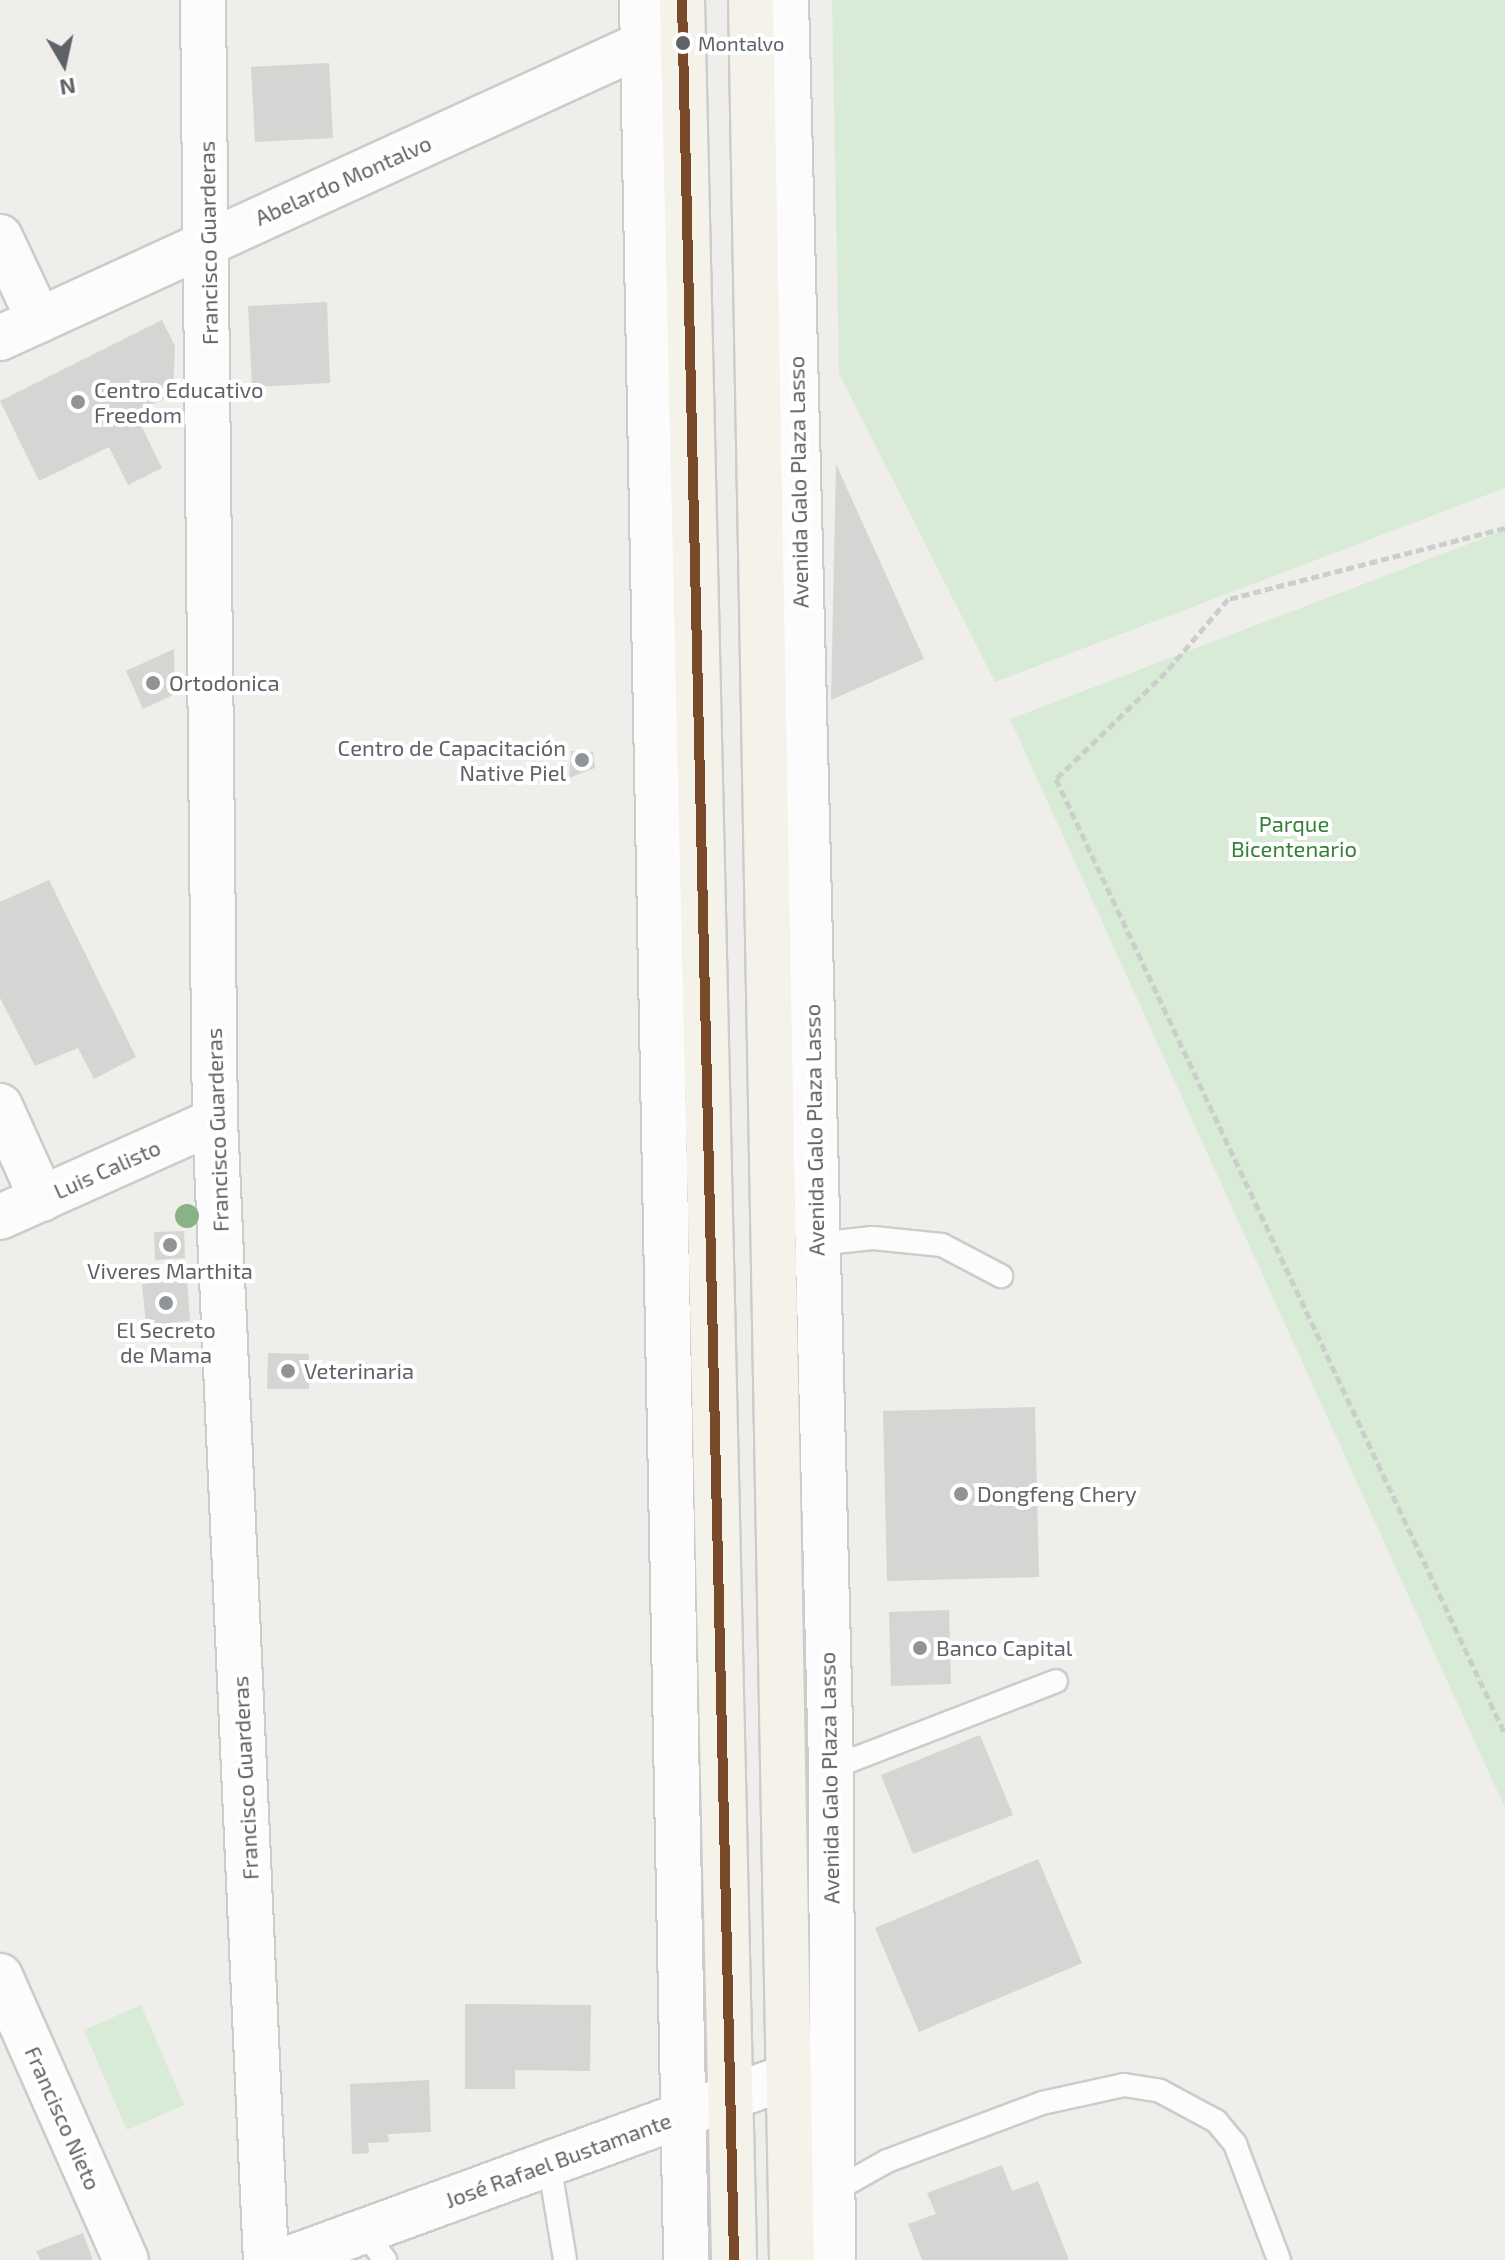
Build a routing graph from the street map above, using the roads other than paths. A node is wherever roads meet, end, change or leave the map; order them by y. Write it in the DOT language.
graph roads {
  1 [pos="203,0"];
  2 [pos="642,0"];
  3 [pos="682,0"];
  4 [pos="751,0"];
  5 [pos="786,0"];
  6 [pos="643,44"];
  7 [pos="0,237"];
  8 [pos="210,241"];
  9 [pos="39,320"];
  10 [pos="0,338"];
  11 [pos="0,1106"];
  12 [pos="215,1121"];
  13 [pos="42,1199"];
  14 [pos="0,1217"];
  15 [pos="817,1244"];
  16 [pos="1001,1276"];
  17 [pos="1056,1681"];
  18 [pos="831,1768"];
  19 [pos="0,1976"];
  20 [pos="832,2060"];
  21 [pos="790,2078"];
  22 [pos="732,2095"];
  23 [pos="683,2114"];
  24 [pos="549,2163"];
  25 [pos="832,2192"];
  26 [pos="374,2246"];
  27 [pos="126,2260"];
  28 [pos="266,2260"];
  29 [pos="285,2260"];
  30 [pos="565,2260"];
  31 [pos="686,2260"];
  32 [pos="734,2260"];
  33 [pos="792,2260"];
  34 [pos="833,2260"];
  35 [pos="1279,2260"];
  1 -- 8 [label="main road, Francisco Guarderas"];
  2 -- 6 [label="main road"];
  3 -- 22 [label="main road"];
  4 -- 21 [label="main road, Avenida Galo Plaza Lasso"];
  5 -- 15 [label="main road, Avenida Galo Plaza Lasso"];
  6 -- 8 [label="main road, Abelardo Montalvo"];
  6 -- 23 [label="main road"];
  7 -- 9 [label="main road"];
  8 -- 9 [label="main road, Abelardo Montalvo"];
  8 -- 12 [label="main road, Francisco Guarderas"];
  9 -- 10 [label="main road, Abelardo Montalvo"];
  11 -- 13 [label="main road"];
  12 -- 13 [label="main road, Luis Calisto"];
  12 -- 28 [label="main road, Francisco Guarderas"];
  13 -- 14 [label="main road, Luis Calisto"];
  15 -- 16 [label="lane"];
  15 -- 18 [label="main road, Avenida Galo Plaza Lasso"];
  17 -- 18 [label="lane"];
  18 -- 20 [label="main road, Avenida Galo Plaza Lasso"];
  19 -- 27 [label="main road, Francisco Nieto"];
  20 -- 21 [label="main road, José Rafael Bustamante"];
  20 -- 25 [label="main road, Avenida Galo Plaza Lasso"];
  21 -- 22 [label="main road, José Rafael Bustamante"];
  21 -- 33 [label="main road, Avenida Galo Plaza Lasso"];
  22 -- 23 [label="main road, José Rafael Bustamante"];
  22 -- 32 [label="main road"];
  23 -- 24 [label="main road, José Rafael Bustamante"];
  23 -- 31 [label="main road"];
  24 -- 26 [label="main road, José Rafael Bustamante"];
  24 -- 30 [label="lane"];
  25 -- 34 [label="main road, Avenida Galo Plaza Lasso"];
  25 -- 35 [label="lane"];
  26 -- 29 [label="main road, José Rafael Bustamante"];
}
